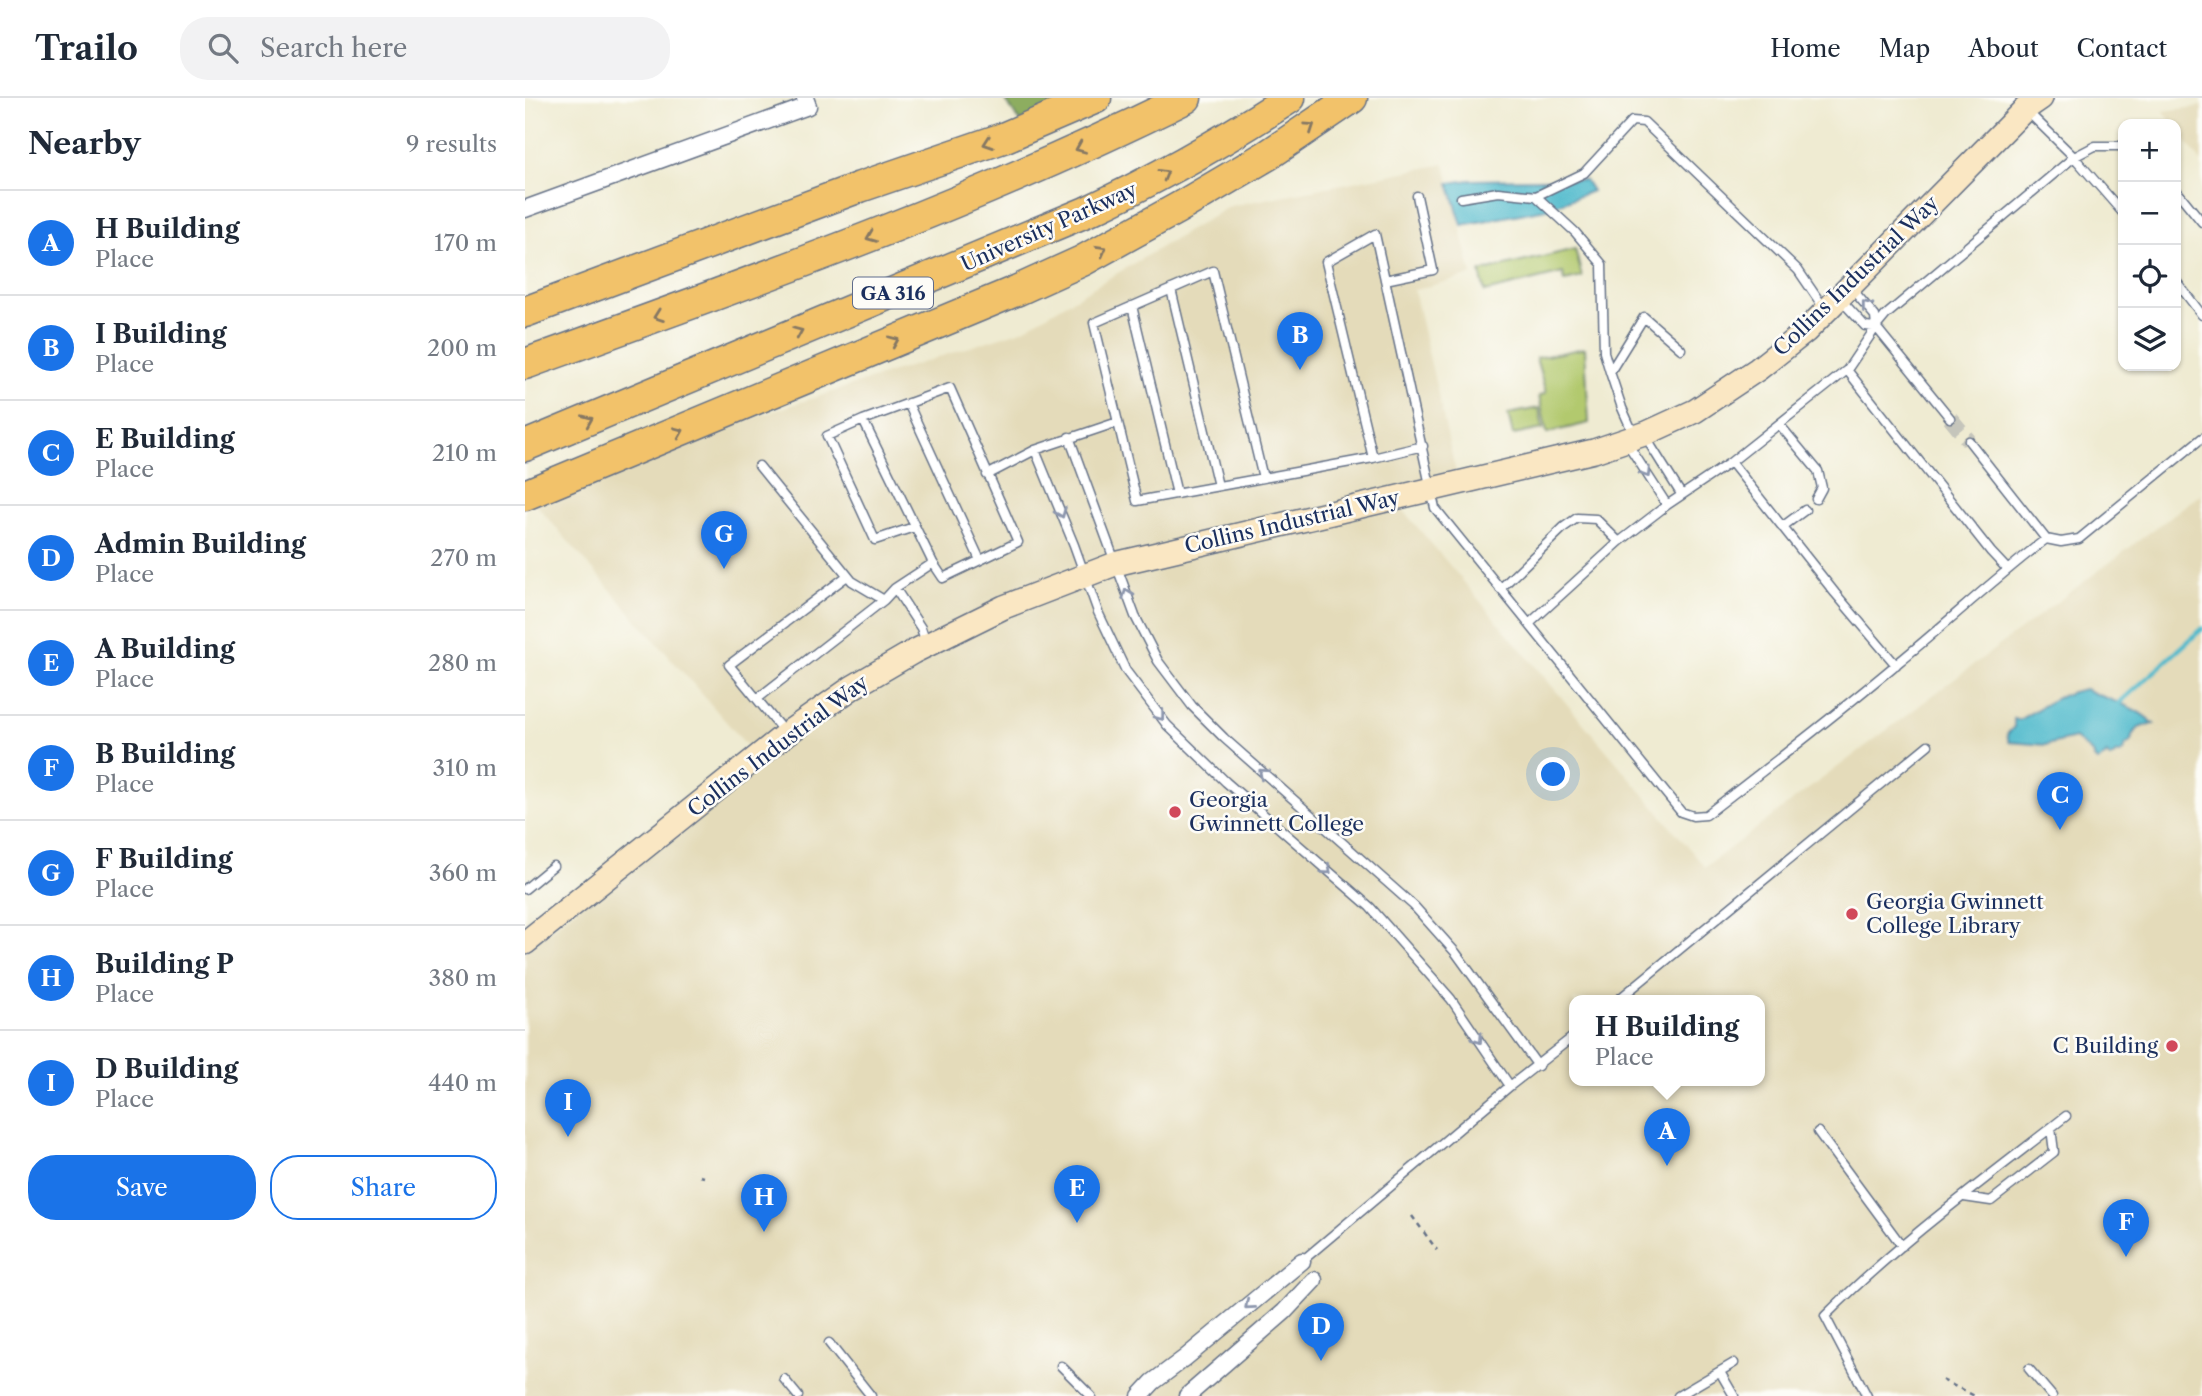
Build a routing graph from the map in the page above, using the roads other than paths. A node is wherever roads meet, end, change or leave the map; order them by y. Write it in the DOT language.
graph roads {
  1 [pos="805,98"];
  2 [pos="1096,98"];
  3 [pos="1186,98"];
  4 [pos="1290,98"];
  5 [pos="1352,98"];
  6 [pos="2033,103"];
  7 [pos="2118,146"];
  8 [pos="2074,157"];
  9 [pos="860,187"];
  10 [pos="1417,196"];
  11 [pos="1536,196"];
  12 [pos="2181,196"];
  13 [pos="1461,198"];
  14 [pos="2118,207"];
  15 [pos="525,209"];
  16 [pos="2202,222"];
  17 [pos="1385,281"];
  18 [pos="2181,287"];
  19 [pos="1171,289"];
  20 [pos="525,291"];
  21 [pos="1838,298"];
  22 [pos="1132,306"];
  23 [pos="525,312"];
  24 [pos="2202,314"];
  25 [pos="1876,327"];
  26 [pos="1681,349"];
  27 [pos="525,364"];
  28 [pos="1847,370"];
  29 [pos="1609,372"];
  30 [pos="908,403"];
  31 [pos="1950,418"];
  32 [pos="863,420"];
  33 [pos="1118,422"];
  34 [pos="1779,424"];
  35 [pos="1069,437"];
  36 [pos="1636,437"];
  37 [pos="2202,438"];
  38 [pos="1969,441"];
  39 [pos="525,446"];
  40 [pos="1423,446"];
  41 [pos="1035,450"];
  42 [pos="1373,457"];
  43 [pos="1731,462"];
  44 [pos="759,466"];
  45 [pos="987,475"];
  46 [pos="1263,478"];
  47 [pos="1218,486"];
  48 [pos="1431,488"];
  49 [pos="1177,494"];
  50 [pos="1681,494"];
  51 [pos="525,495"];
  52 [pos="1816,499"];
  53 [pos="1667,505"];
  54 [pos="1805,510"];
  55 [pos="914,527"];
  56 [pos="1782,527"];
  57 [pos="2046,539"];
  58 [pos="1619,542"];
  59 [pos="980,560"];
  60 [pos="933,563"];
  61 [pos="1115,564"];
  62 [pos="2007,569"];
  63 [pos="1085,574"];
  64 [pos="847,576"];
  65 [pos="895,588"];
  66 [pos="1500,589"];
  67 [pos="884,600"];
  68 [pos="1529,624"];
  69 [pos="927,645"];
  70 [pos="1896,665"];
  71 [pos="757,699"];
  72 [pos="786,734"];
  73 [pos="1928,745"];
  74 [pos="553,866"];
  75 [pos="525,889"];
  76 [pos="525,943"];
  77 [pos="1624,995"];
  78 [pos="1569,1040"];
  79 [pos="1538,1066"];
  80 [pos="1510,1086"];
  81 [pos="2066,1116"];
  82 [pos="2051,1128"];
  83 [pos="1818,1132"];
  84 [pos="1964,1197"];
  85 [pos="1902,1246"];
  86 [pos="1301,1261"];
  87 [pos="1314,1280"];
  88 [pos="829,1343"];
  89 [pos="1734,1363"];
  90 [pos="1061,1366"];
  91 [pos="2029,1369"];
  92 [pos="1720,1372"];
  93 [pos="784,1379"];
  94 [pos="798,1396"];
  95 [pos="871,1396"];
  96 [pos="1091,1396"];
  97 [pos="1140,1396"];
  98 [pos="1187,1396"];
  99 [pos="1678,1396"];
  100 [pos="1734,1396"];
  101 [pos="1867,1396"];
  102 [pos="2052,1396"];
  1 -- 15 [label="street"];
  2 -- 9 [label="highway, one-way"];
  3 -- 27 [label="highway, GA 316, one-way"];
  39 -- 4 [label="highway, University Parkway / GA 316, one-way"];
  51 -- 5 [label="highway, one-way"];
  6 -- 8 [label="lane"];
  6 -- 21 [label="street, Collins Industrial Way"];
  7 -- 8 [label="lane"];
  8 -- 14 [label="lane"];
  8 -- 25 [label="lane"];
  9 -- 20 [label="highway"];
  9 -- 23 [label="highway"];
  10 -- 17 [label="lane"];
  11 -- 13 [label="lane"];
  11 -- 21 [label="lane"];
  11 -- 29 [label="lane"];
  12 -- 16 [label="lane"];
  17 -- 40 [label="lane"];
  17 -- 42 [label="lane"];
  18 -- 24 [label="lane"];
  19 -- 22 [label="lane"];
  19 -- 46 [label="lane"];
  19 -- 47 [label="lane"];
  21 -- 25 [label="lane"];
  25 -- 21 [label="lane, one-way"];
  21 -- 36 [label="street, Collins Industrial Way"];
  22 -- 33 [label="lane"];
  22 -- 49 [label="lane"];
  25 -- 28 [label="lane"];
  25 -- 31 [label="lane"];
  26 -- 29 [label="lane"];
  28 -- 34 [label="lane"];
  28 -- 62 [label="lane"];
  29 -- 36 [label="lane"];
  30 -- 32 [label="lane"];
  30 -- 45 [label="lane"];
  30 -- 59 [label="lane"];
  32 -- 55 [label="lane"];
  32 -- 55 [label="lane"];
  33 -- 35 [label="lane"];
  33 -- 49 [label="lane"];
  34 -- 43 [label="lane"];
  34 -- 52 [label="lane"];
  35 -- 41 [label="lane"];
  35 -- 61 [label="lane"];
  36 -- 48 [label="street, Collins Industrial Way"];
  36 -- 50 [label="lane"];
  36 -- 53 [label="lane, one-way"];
  37 -- 57 [label="lane"];
  38 -- 57 [label="lane"];
  40 -- 42 [label="lane"];
  40 -- 48 [label="lane"];
  41 -- 45 [label="lane"];
  41 -- 63 [label="lane, one-way"];
  42 -- 46 [label="lane"];
  43 -- 50 [label="lane"];
  43 -- 56 [label="lane"];
  44 -- 64 [label="lane"];
  45 -- 59 [label="lane"];
  46 -- 47 [label="lane"];
  47 -- 49 [label="lane"];
  48 -- 61 [label="street, Collins Industrial Way"];
  48 -- 66 [label="lane"];
  50 -- 53 [label="lane"];
  53 -- 58 [label="lane"];
  54 -- 56 [label="lane"];
  55 -- 60 [label="lane"];
  56 -- 70 [label="lane"];
  57 -- 62 [label="lane"];
  58 -- 66 [label="lane"];
  58 -- 68 [label="lane"];
  59 -- 60 [label="lane"];
  60 -- 65 [label="lane"];
  61 -- 63 [label="street, Collins Industrial Way"];
  79 -- 61 [label="lane, one-way"];
  62 -- 70 [label="lane"];
  63 -- 69 [label="street, Collins Industrial Way"];
  63 -- 80 [label="lane, one-way"];
  64 -- 67 [label="lane"];
  64 -- 71 [label="lane"];
  65 -- 67 [label="lane"];
  65 -- 69 [label="lane"];
  66 -- 68 [label="lane"];
  67 -- 71 [label="lane"];
  68 -- 70 [label="lane"];
  69 -- 72 [label="street, Collins Industrial Way"];
  71 -- 72 [label="lane"];
  72 -- 76 [label="street, Collins Industrial Way"];
  73 -- 77 [label="lane"];
  74 -- 75 [label="lane"];
  78 -- 79 [label="lane"];
  79 -- 80 [label="lane"];
  80 -- 86 [label="lane"];
  81 -- 82 [label="lane"];
  82 -- 84 [label="lane"];
  82 -- 84 [label="lane"];
  83 -- 85 [label="lane"];
  84 -- 85 [label="lane"];
  85 -- 101 [label="lane"];
  86 -- 97 [label="street, one-way"];
  87 -- 98 [label="street"];
  88 -- 95 [label="lane"];
  89 -- 92 [label="lane"];
  90 -- 96 [label="lane"];
  91 -- 102 [label="lane"];
  92 -- 99 [label="lane"];
  92 -- 100 [label="lane"];
  93 -- 94 [label="lane"];
}
